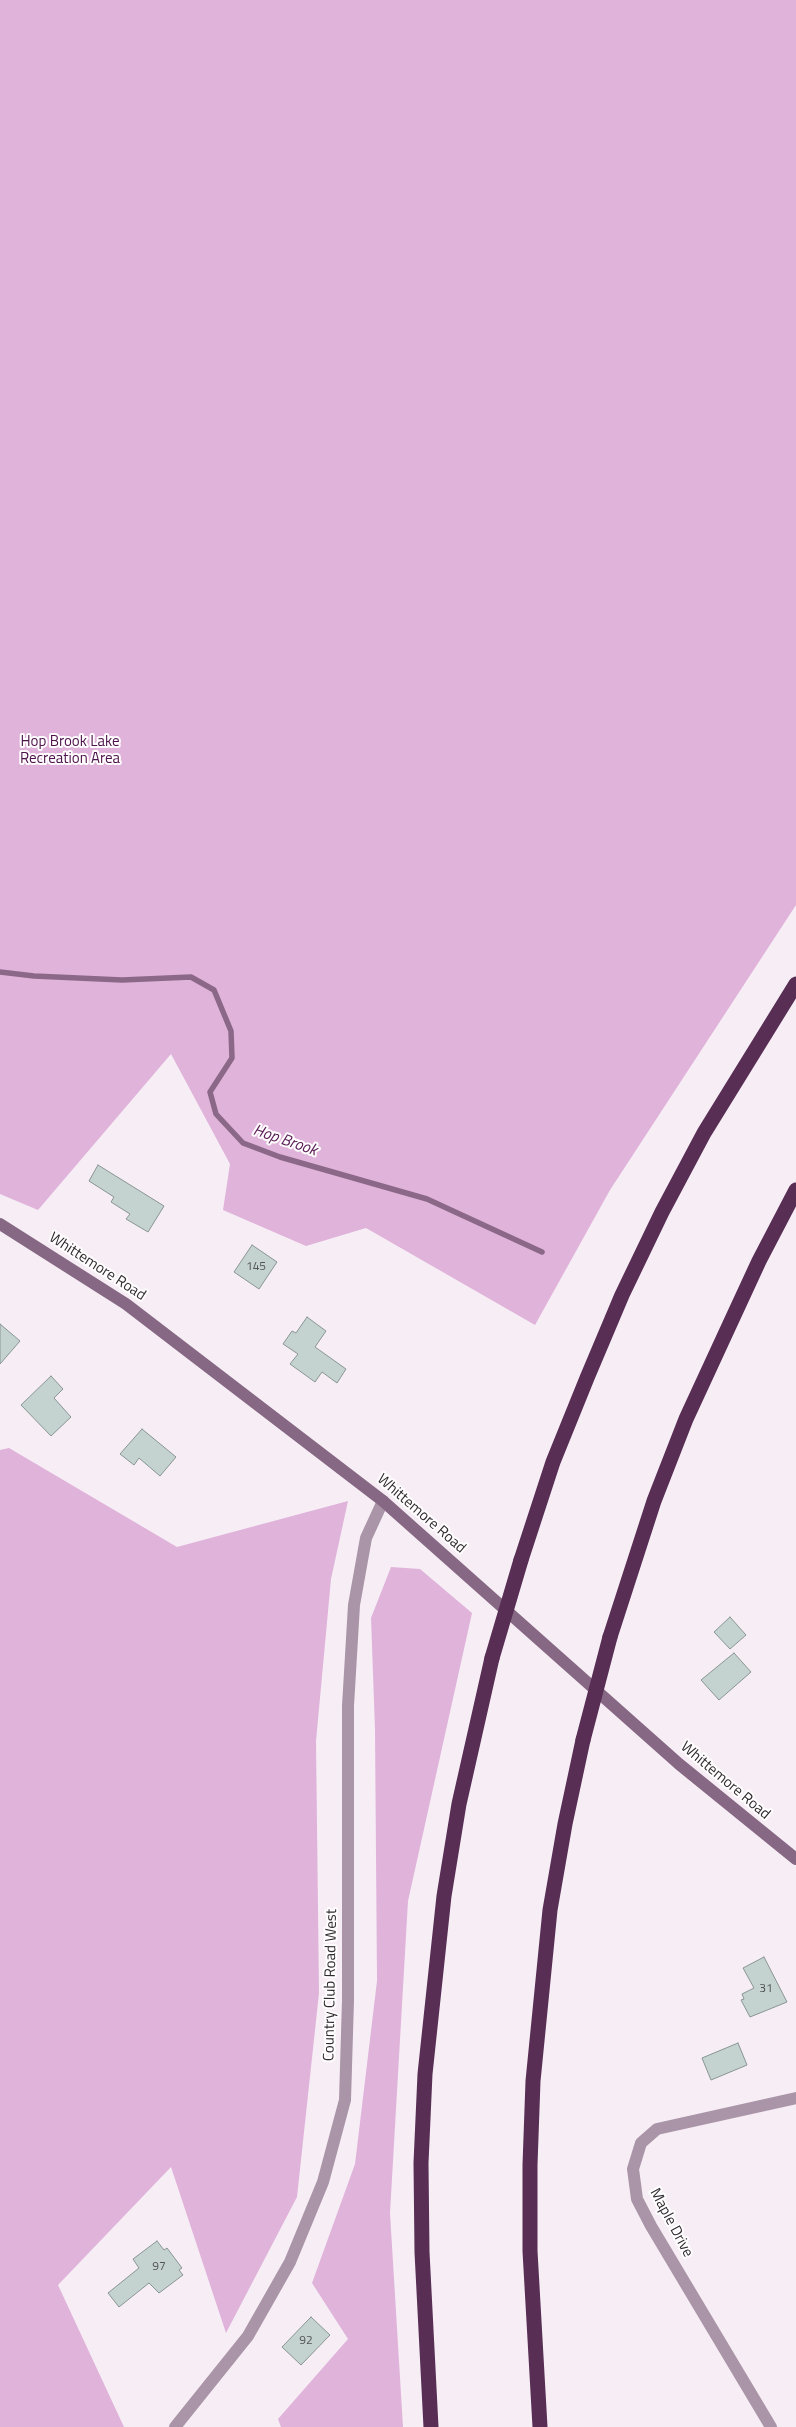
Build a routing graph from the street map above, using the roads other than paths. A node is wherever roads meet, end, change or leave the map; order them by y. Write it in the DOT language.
graph roads {
  1 [pos="796,984"];
  2 [pos="796,1190"];
  3 [pos="0,1224"];
  4 [pos="383,1501"];
  5 [pos="796,1859"];
  6 [pos="796,2098"];
  7 [pos="175,2427"];
  8 [pos="431,2427"];
  9 [pos="540,2427"];
  10 [pos="771,2427"];
  1 -- 8 [label="highway, bridge"];
  2 -- 9 [label="highway, bridge"];
  3 -- 4 [label="main road, Whittemore Road"];
  4 -- 5 [label="main road, Whittemore Road"];
  4 -- 7 [label="street, Country Club Road West"];
  6 -- 10 [label="street, Maple Drive"];
}
